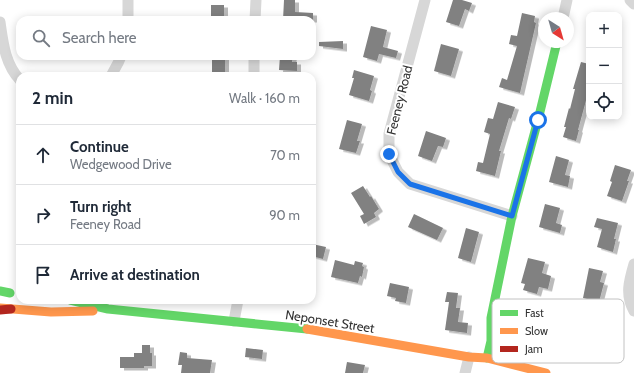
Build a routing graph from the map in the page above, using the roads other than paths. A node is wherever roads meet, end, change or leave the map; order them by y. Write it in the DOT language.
graph roads {
  1 [pos="128,0"];
  2 [pos="256,0"];
  3 [pos="425,0"];
  4 [pos="567,0"];
  5 [pos="630,0"];
  6 [pos="634,4"];
  7 [pos="564,12"];
  8 [pos="128,16"];
  9 [pos="255,16"];
  10 [pos="0,22"];
  11 [pos="556,48"];
  12 [pos="119,60"];
  13 [pos="254,60"];
  14 [pos="113,72"];
  15 [pos="254,72"];
  16 [pos="16,75"];
  17 [pos="512,216"];
  18 [pos="634,264"];
  19 [pos="0,291"];
  20 [pos="16,294"];
  21 [pos="495,299"];
  22 [pos="87,304"];
  23 [pos="237,304"];
  24 [pos="0,309"];
  25 [pos="108,309"];
  26 [pos="634,311"];
  27 [pos="492,313"];
  28 [pos="234,321"];
  29 [pos="469,357"];
  30 [pos="487,358"];
  31 [pos="492,359"];
  32 [pos="507,363"];
  33 [pos="465,373"];
  34 [pos="546,373"];
  1 -- 8 [label="street"];
  2 -- 9 [label="street"];
  3 -- 17 [label="street, Feeney Road"];
  4 -- 7 [label="street"];
  5 -- 6 [label="street"];
  10 -- 16 [label="street"];
  11 -- 17 [label="main road"];
  12 -- 14 [label="street"];
  13 -- 15 [label="street"];
  17 -- 21 [label="main road"];
  18 -- 26 [label="street"];
  19 -- 20 [label="main road"];
  22 -- 25 [label="main road, Neponset Street"];
  23 -- 28 [label="street"];
  24 -- 25 [label="main road, Neponset Street"];
  25 -- 28 [label="main road, Neponset Street"];
  27 -- 30 [label="main road"];
  28 -- 29 [label="main road, Neponset Street"];
  29 -- 30 [label="main road, Neponset Street"];
  29 -- 33 [label="street"];
  30 -- 31 [label="main road, Neponset Street"];
  32 -- 34 [label="main road, Neponset Street"];
}
